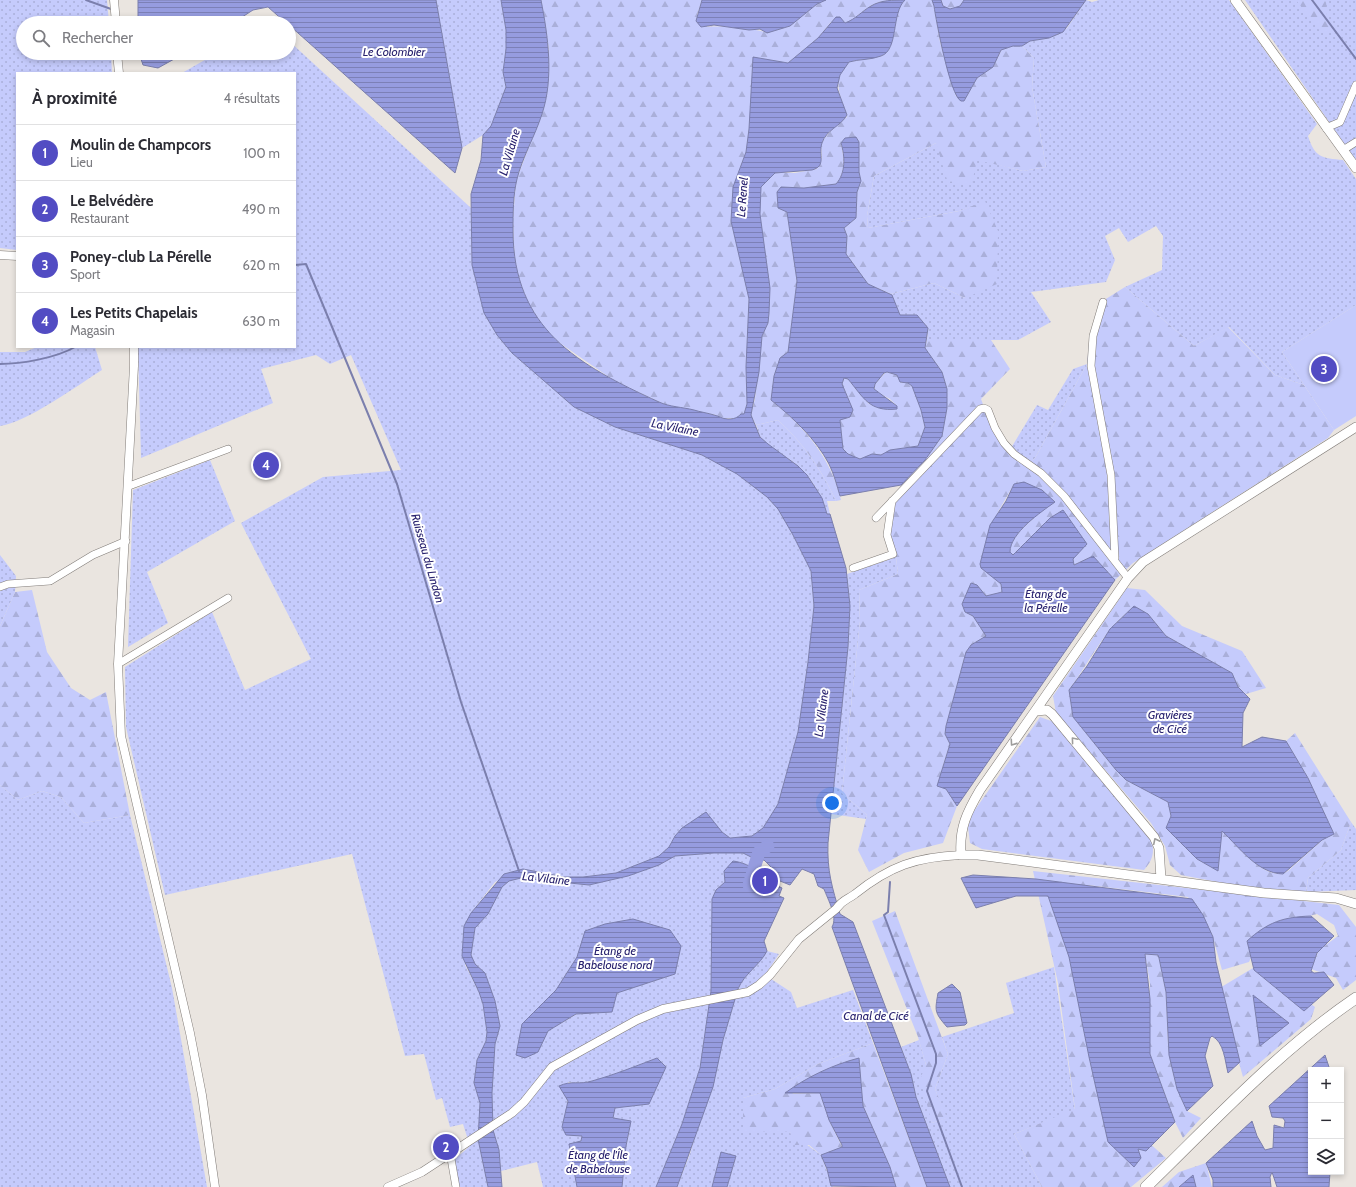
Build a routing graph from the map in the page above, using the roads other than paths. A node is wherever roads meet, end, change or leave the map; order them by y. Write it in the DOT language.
graph roads {
  1 [pos="114,0"];
  2 [pos="1235,0"];
  3 [pos="115,16"];
  4 [pos="118,60"];
  5 [pos="119,72"];
  6 [pos="1356,85"];
  7 [pos="1326,128"];
  8 [pos="1355,142"];
  9 [pos="1343,150"];
  10 [pos="1356,168"];
  11 [pos="0,254"];
  12 [pos="16,256"];
  13 [pos="1104,302"];
  14 [pos="134,348"];
  15 [pos="1356,427"];
  16 [pos="228,449"];
  17 [pos="129,486"];
  18 [pos="892,501"];
  19 [pos="876,518"];
  20 [pos="126,541"];
  21 [pos="1114,558"];
  22 [pos="852,568"];
  23 [pos="1128,578"];
  24 [pos="0,587"];
  25 [pos="228,598"];
  26 [pos="118,664"];
  27 [pos="1050,691"];
  28 [pos="1036,711"];
  29 [pos="1052,714"];
  30 [pos="961,855"];
  31 [pos="1161,879"];
  32 [pos="1356,904"];
  33 [pos="1356,998"];
  34 [pos="450,1153"];
  35 [pos="215,1187"];
  36 [pos="388,1187"];
  37 [pos="456,1187"];
  38 [pos="1146,1187"];
  1 -- 3 [label="street"];
  2 -- 7 [label="main road"];
  4 -- 5 [label="street"];
  6 -- 7 [label="street"];
  7 -- 9 [label="main road"];
  8 -- 9 [label="street"];
  9 -- 10 [label="main road"];
  11 -- 12 [label="street"];
  13 -- 21 [label="street"];
  14 -- 17 [label="street"];
  15 -- 23 [label="main road"];
  16 -- 17 [label="street"];
  17 -- 20 [label="street"];
  18 -- 19 [label="street"];
  18 -- 21 [label="street"];
  18 -- 22 [label="street"];
  20 -- 24 [label="street"];
  20 -- 26 [label="street"];
  21 -- 23 [label="street"];
  23 -- 27 [label="main road"];
  25 -- 26 [label="street"];
  26 -- 35 [label="street"];
  27 -- 28 [label="main road"];
  27 -- 29 [label="main road"];
  28 -- 29 [label="main road"];
  28 -- 30 [label="main road, one-way"];
  31 -- 29 [label="main road, one-way"];
  30 -- 31 [label="main road"];
  30 -- 34 [label="street"];
  31 -- 32 [label="main road"];
  33 -- 38 [label="main road"];
  34 -- 36 [label="street"];
  34 -- 37 [label="street"];
}
